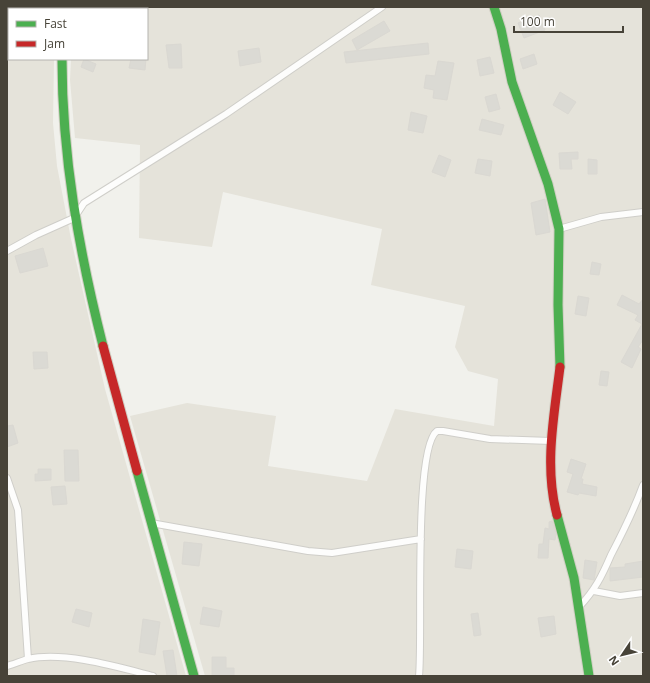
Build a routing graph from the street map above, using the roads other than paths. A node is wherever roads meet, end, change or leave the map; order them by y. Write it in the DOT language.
graph roads {
  1 [pos="382,7"];
  2 [pos="494,7"];
  3 [pos="62,60"];
  4 [pos="643,212"];
  5 [pos="74,218"];
  6 [pos="559,230"];
  7 [pos="7,251"];
  8 [pos="551,441"];
  9 [pos="7,478"];
  10 [pos="643,485"];
  11 [pos="151,523"];
  12 [pos="421,539"];
  13 [pos="594,591"];
  14 [pos="643,593"];
  15 [pos="579,607"];
  16 [pos="28,659"];
  17 [pos="7,666"];
  18 [pos="153,676"];
  19 [pos="194,676"];
  20 [pos="419,676"];
  21 [pos="589,676"];
  1 -- 5 [label="street"];
  2 -- 6 [label="street"];
  3 -- 5 [label="street"];
  4 -- 6 [label="street"];
  5 -- 7 [label="street"];
  5 -- 11 [label="street"];
  6 -- 8 [label="street"];
  8 -- 12 [label="street"];
  8 -- 15 [label="street"];
  9 -- 16 [label="street"];
  10 -- 13 [label="street"];
  11 -- 12 [label="street"];
  11 -- 19 [label="street"];
  12 -- 20 [label="street"];
  13 -- 14 [label="street"];
  13 -- 15 [label="street"];
  15 -- 21 [label="street"];
  16 -- 17 [label="street"];
  16 -- 18 [label="street"];
}
